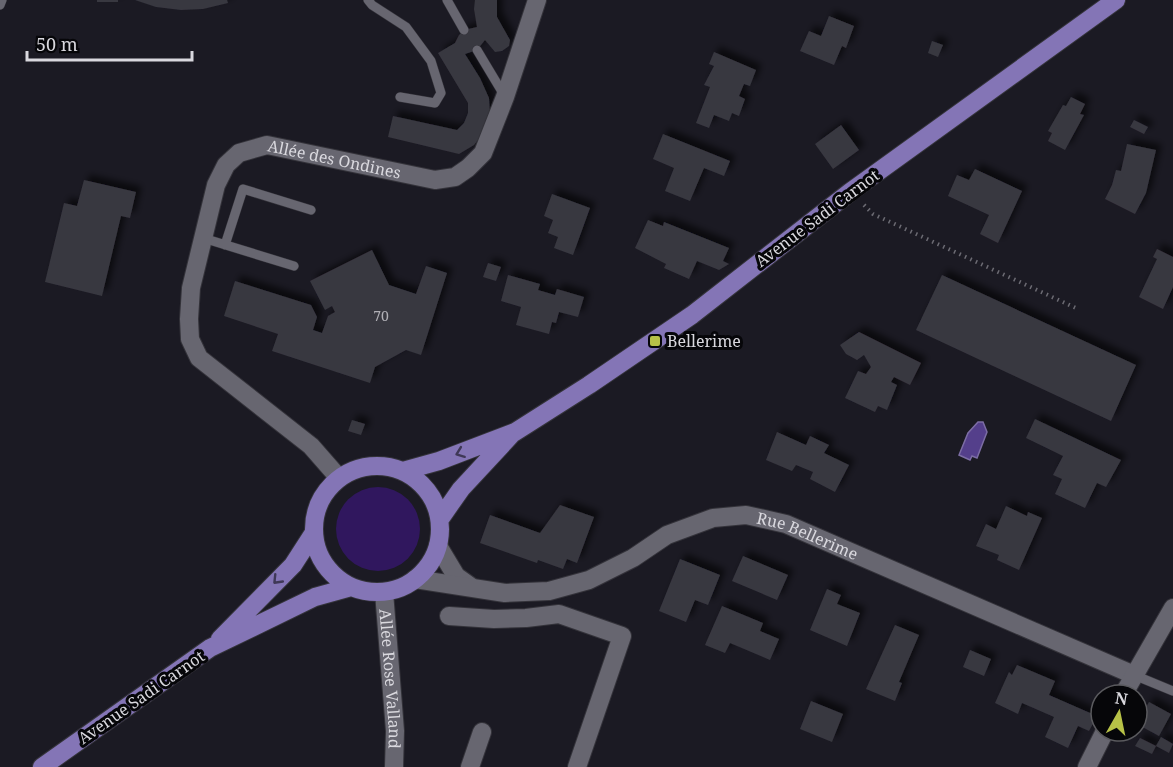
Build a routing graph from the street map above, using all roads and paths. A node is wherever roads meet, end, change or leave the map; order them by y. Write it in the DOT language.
graph roads {
  1 [pos="2,0"];
  2 [pos="368,0"];
  3 [pos="447,0"];
  4 [pos="537,0"];
  5 [pos="1116,0"];
  6 [pos="0,6"];
  7 [pos="464,30"];
  8 [pos="477,50"];
  9 [pos="400,97"];
  10 [pos="506,97"];
  11 [pos="850,192"];
  12 [pos="311,210"];
  13 [pos="203,238"];
  14 [pos="225,245"];
  15 [pos="294,266"];
  16 [pos="1078,309"];
  17 [pos="515,432"];
  18 [pos="403,471"];
  19 [pos="339,478"];
  20 [pos="440,519"];
  21 [pos="313,534"];
  22 [pos="438,546"];
  23 [pos="415,579"];
  24 [pos="351,587"];
  25 [pos="474,588"];
  26 [pos="384,592"];
  27 [pos="1173,608"];
  28 [pos="449,615"];
  29 [pos="210,648"];
  30 [pos="1134,675"];
  31 [pos="1130,683"];
  32 [pos="1173,691"];
  33 [pos="482,732"];
  34 [pos="1099,743"];
  35 [pos="42,767"];
  36 [pos="394,767"];
  37 [pos="470,767"];
  38 [pos="577,767"];
  39 [pos="1087,767"];
  1 -- 6 [label="lane"];
  2 -- 9 [label="lane"];
  3 -- 7 [label="lane"];
  4 -- 10 [label="street, Allée des Ondines"];
  5 -- 11 [label="main road, Avenue Sadi Carnot"];
  8 -- 10 [label="lane"];
  10 -- 13 [label="street, Allée des Ondines"];
  11 -- 16 [label="path"];
  11 -- 17 [label="main road, Avenue Sadi Carnot"];
  12 -- 14 [label="lane"];
  13 -- 14 [label="lane"];
  13 -- 19 [label="street, Allée des Ondines"];
  14 -- 15 [label="lane"];
  17 -- 18 [label="main road, Avenue Sadi Carnot, one-way"];
  17 -- 20 [label="main road, Avenue Sadi Carnot"];
  18 -- 19 [label="main road"];
  18 -- 20 [label="main road"];
  19 -- 21 [label="main road"];
  20 -- 22 [label="main road"];
  21 -- 24 [label="main road"];
  21 -- 29 [label="main road, Avenue Sadi Carnot, one-way"];
  22 -- 23 [label="main road"];
  22 -- 25 [label="street"];
  23 -- 25 [label="street, Rue Bellerime"];
  23 -- 26 [label="main road"];
  24 -- 26 [label="main road"];
  24 -- 29 [label="main road, Avenue Sadi Carnot"];
  25 -- 30 [label="street, Rue Bellerime"];
  26 -- 36 [label="street, Allée Rose Valland"];
  27 -- 30 [label="street"];
  28 -- 38 [label="street"];
  29 -- 35 [label="main road, Avenue Sadi Carnot"];
  30 -- 31 [label="street"];
  30 -- 32 [label="lane"];
  33 -- 37 [label="street"];
  34 -- 39 [label="street"];
}
